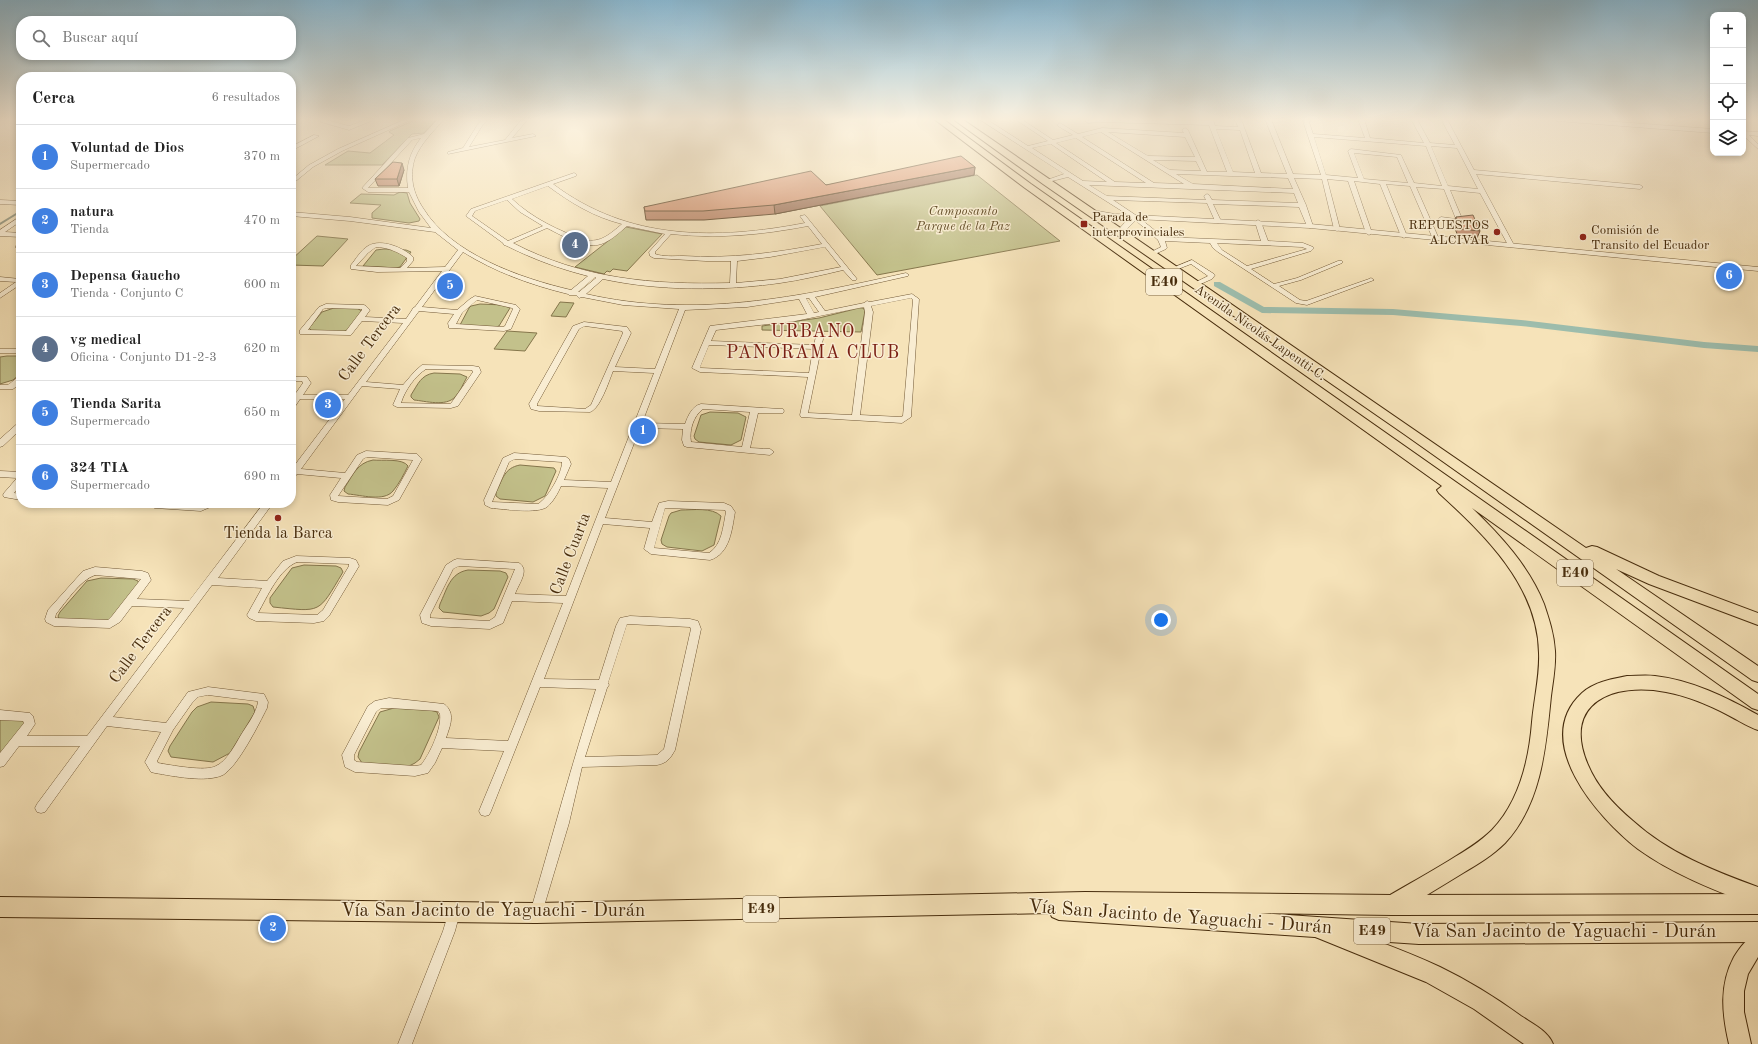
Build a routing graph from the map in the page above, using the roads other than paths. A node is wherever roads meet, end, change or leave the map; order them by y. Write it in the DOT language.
graph roads {
  1 [pos="309,168"];
  2 [pos="383,168"];
  3 [pos="410,168"];
  4 [pos="1004,168"];
  5 [pos="1026,168"];
  6 [pos="1057,168"];
  7 [pos="1091,168"];
  8 [pos="1126,168"];
  9 [pos="1161,168"];
  10 [pos="1202,168"];
  11 [pos="1229,168"];
  12 [pos="1257,168"];
  13 [pos="1287,168"];
  14 [pos="1321,168"];
  15 [pos="1357,168"];
  16 [pos="1404,168"];
  17 [pos="1438,168"];
  18 [pos="1471,168"];
  19 [pos="1168,172"];
  20 [pos="1473,172"];
  21 [pos="1205,173"];
  22 [pos="1231,174"];
  23 [pos="1259,174"];
  24 [pos="574,175"];
  25 [pos="1068,175"];
  26 [pos="1291,177"];
  27 [pos="1324,177"];
  28 [pos="296,179"];
  29 [pos="1351,180"];
  30 [pos="1362,181"];
  31 [pos="1046,182"];
  32 [pos="1382,182"];
  33 [pos="1082,183"];
  34 [pos="549,184"];
  35 [pos="1114,184"];
  36 [pos="1153,185"];
  37 [pos="1167,185"];
  38 [pos="1413,185"];
  39 [pos="1193,186"];
  40 [pos="1640,186"];
  41 [pos="1204,187"];
  42 [pos="1446,188"];
  43 [pos="411,190"];
  44 [pos="1297,191"];
  45 [pos="1482,191"];
  46 [pos="508,198"];
  47 [pos="1104,198"];
  48 [pos="1210,201"];
  49 [pos="0,202"];
  50 [pos="16,203"];
  51 [pos="1303,205"];
  52 [pos="1089,210"];
  53 [pos="296,214"];
  54 [pos="803,216"];
  55 [pos="1135,217"];
  56 [pos="1441,219"];
  57 [pos="1218,220"];
  58 [pos="16,222"];
  59 [pos="1258,222"];
  60 [pos="626,224"];
  61 [pos="809,224"];
  62 [pos="547,226"];
  63 [pos="1310,226"];
  64 [pos="1337,229"];
  65 [pos="439,231"];
  66 [pos="16,232"];
  67 [pos="670,232"];
  68 [pos="1,233"];
  69 [pos="1369,233"];
  70 [pos="16,234"];
  71 [pos="1124,234"];
  72 [pos="1404,236"];
  73 [pos="1161,239"];
  74 [pos="1436,239"];
  75 [pos="1213,242"];
  76 [pos="1265,243"];
  77 [pos="506,244"];
  78 [pos="826,245"];
  79 [pos="1510,245"];
  80 [pos="462,249"];
  81 [pos="1151,254"];
  82 [pos="734,259"];
  83 [pos="1340,262"];
  84 [pos="845,268"];
  85 [pos="1246,268"];
  86 [pos="447,269"];
  87 [pos="1173,269"];
  88 [pos="401,270"];
  89 [pos="1758,270"];
  90 [pos="593,275"];
  91 [pos="906,275"];
  92 [pos="601,276"];
  93 [pos="0,279"];
  94 [pos="854,279"];
  95 [pos="16,280"];
  96 [pos="1371,280"];
  97 [pos="1196,284"];
  98 [pos="16,285"];
  99 [pos="733,285"];
  100 [pos="1273,286"];
  101 [pos="575,295"];
  102 [pos="0,296"];
  103 [pos="811,296"];
  104 [pos="802,298"];
  105 [pos="867,303"];
  106 [pos="683,307"];
  107 [pos="415,309"];
  108 [pos="460,312"];
  109 [pos="822,312"];
  110 [pos="811,315"];
  111 [pos="360,320"];
  112 [pos="406,321"];
  113 [pos="820,334"];
  114 [pos="706,343"];
  115 [pos="818,347"];
  116 [pos="0,351"];
  117 [pos="16,351"];
  118 [pos="612,369"];
  119 [pos="658,371"];
  120 [pos="811,375"];
  121 [pos="296,379"];
  122 [pos="16,383"];
  123 [pos="360,384"];
  124 [pos="0,387"];
  125 [pos="405,388"];
  126 [pos="298,397"];
  127 [pos="349,397"];
  128 [pos="296,400"];
  129 [pos="755,410"];
  130 [pos="780,411"];
  131 [pos="856,418"];
  132 [pos="639,424"];
  133 [pos="688,427"];
  134 [pos="16,430"];
  135 [pos="1392,443"];
  136 [pos="0,444"];
  137 [pos="745,450"];
  138 [pos="770,452"];
  139 [pos="296,469"];
  140 [pos="296,473"];
  141 [pos="0,474"];
  142 [pos="16,475"];
  143 [pos="347,476"];
  144 [pos="558,483"];
  145 [pos="16,484"];
  146 [pos="614,485"];
  147 [pos="16,496"];
  148 [pos="1505,498"];
  149 [pos="265,508"];
  150 [pos="600,521"];
  151 [pos="655,525"];
  152 [pos="211,581"];
  153 [pos="269,585"];
  154 [pos="508,597"];
  155 [pos="570,600"];
  156 [pos="129,602"];
  157 [pos="191,605"];
  158 [pos="1758,619"];
  159 [pos="1758,675"];
  160 [pos="537,683"];
  161 [pos="604,685"];
  162 [pos="1758,703"];
  163 [pos="0,715"];
  164 [pos="104,721"];
  165 [pos="1758,723"];
  166 [pos="169,728"];
  167 [pos="18,741"];
  168 [pos="90,741"];
  169 [pos="439,743"];
  170 [pos="510,746"];
  171 [pos="0,762"];
  172 [pos="578,762"];
  173 [pos="41,808"];
  174 [pos="485,811"];
  175 [pos="1758,897"];
  176 [pos="1758,904"];
  177 [pos="986,905"];
  178 [pos="1392,905"];
  179 [pos="0,907"];
  180 [pos="454,912"];
  181 [pos="536,913"];
  182 [pos="1315,927"];
  183 [pos="1758,932"];
  184 [pos="1758,944"];
  185 [pos="405,1044"];
  186 [pos="1542,1044"];
  187 [pos="1740,1044"];
  1 -- 28 [label="street"];
  2 -- 43 [label="street"];
  3 -- 43 [label="street"];
  4 -- 135 [label="main road, Avenida Nicolás Lapentti C. / E40"];
  5 -- 31 [label="main road, Avenida Nicolás Lapentti C. / E40"];
  6 -- 25 [label="street"];
  7 -- 35 [label="street"];
  8 -- 36 [label="street"];
  9 -- 19 [label="street"];
  10 -- 21 [label="street"];
  11 -- 22 [label="street"];
  12 -- 23 [label="street"];
  13 -- 26 [label="street"];
  14 -- 27 [label="street"];
  15 -- 30 [label="street"];
  16 -- 38 [label="street"];
  17 -- 42 [label="street"];
  18 -- 20 [label="street"];
  19 -- 21 [label="street"];
  19 -- 37 [label="street"];
  19 -- 39 [label="street"];
  20 -- 40 [label="street"];
  20 -- 45 [label="street"];
  21 -- 22 [label="street"];
  22 -- 23 [label="street"];
  23 -- 26 [label="street"];
  24 -- 34 [label="street"];
  25 -- 31 [label="street"];
  25 -- 33 [label="street"];
  26 -- 27 [label="street"];
  26 -- 44 [label="street"];
  27 -- 29 [label="street"];
  27 -- 64 [label="street"];
  29 -- 30 [label="street"];
  29 -- 69 [label="street"];
  30 -- 32 [label="street"];
  31 -- 52 [label="main road, Avenida Nicolás Lapentti C. / E40"];
  32 -- 38 [label="street"];
  32 -- 72 [label="street"];
  33 -- 35 [label="street"];
  33 -- 47 [label="street"];
  34 -- 46 [label="street"];
  34 -- 60 [label="street"];
  35 -- 36 [label="street"];
  36 -- 37 [label="street"];
  37 -- 39 [label="street"];
  38 -- 42 [label="street"];
  38 -- 74 [label="street"];
  39 -- 41 [label="street"];
  41 -- 44 [label="street"];
  41 -- 48 [label="street"];
  42 -- 45 [label="street"];
  42 -- 56 [label="street"];
  43 -- 65 [label="street"];
  44 -- 51 [label="street"];
  45 -- 79 [label="street"];
  46 -- 62 [label="street"];
  46 -- 77 [label="street"];
  47 -- 48 [label="street"];
  47 -- 55 [label="street"];
  48 -- 51 [label="street"];
  48 -- 57 [label="street"];
  49 -- 50 [label="street"];
  51 -- 63 [label="street"];
  52 -- 55 [label="street"];
  52 -- 71 [label="main road, Avenida Nicolás Lapentti C. / E40"];
  53 -- 65 [label="street"];
  54 -- 61 [label="street"];
  55 -- 57 [label="street"];
  55 -- 71 [label="street"];
  55 -- 73 [label="street"];
  57 -- 59 [label="street"];
  58 -- 68 [label="street"];
  59 -- 63 [label="street"];
  59 -- 76 [label="street"];
  60 -- 62 [label="street"];
  60 -- 67 [label="street"];
  61 -- 67 [label="street"];
  61 -- 78 [label="street"];
  62 -- 77 [label="street"];
  63 -- 64 [label="street"];
  64 -- 69 [label="street"];
  65 -- 80 [label="street"];
  66 -- 68 [label="street"];
  67 -- 82 [label="street"];
  68 -- 70 [label="street"];
  69 -- 72 [label="street"];
  71 -- 81 [label="main road, Avenida Nicolás Lapentti C. / E40"];
  72 -- 74 [label="street"];
  73 -- 75 [label="street"];
  73 -- 81 [label="street"];
  74 -- 79 [label="street"];
  75 -- 76 [label="street"];
  75 -- 85 [label="street"];
  76 -- 85 [label="street"];
  77 -- 90 [label="street"];
  78 -- 82 [label="street"];
  78 -- 84 [label="street"];
  79 -- 89 [label="street"];
  80 -- 86 [label="street, Calle Tercera"];
  80 -- 101 [label="street"];
  81 -- 87 [label="main road, Avenida Nicolás Lapentti C. / E40"];
  82 -- 99 [label="street"];
  83 -- 100 [label="street"];
  84 -- 94 [label="street"];
  84 -- 99 [label="street"];
  85 -- 100 [label="street"];
  86 -- 88 [label="street"];
  86 -- 107 [label="street, Calle Tercera"];
  87 -- 97 [label="main road, Avenida Nicolás Lapentti C. / E40"];
  87 -- 97 [label="street"];
  88 -- 88 [label="street"];
  90 -- 92 [label="street"];
  90 -- 101 [label="street"];
  91 -- 103 [label="street"];
  92 -- 99 [label="street"];
  92 -- 101 [label="street"];
  93 -- 95 [label="street"];
  96 -- 100 [label="street"];
  97 -- 148 [label="main road, Avenida Nicolás Lapentti C. / E40"];
  98 -- 102 [label="street"];
  101 -- 106 [label="street"];
  103 -- 104 [label="street"];
  103 -- 109 [label="street"];
  104 -- 106 [label="street"];
  104 -- 110 [label="street"];
  105 -- 109 [label="street"];
  105 -- 131 [label="street"];
  105 -- 131 [label="street"];
  106 -- 119 [label="street, Calle Cuarta"];
  107 -- 108 [label="street"];
  107 -- 112 [label="street, Calle Tercera"];
  108 -- 108 [label="street"];
  109 -- 110 [label="street"];
  110 -- 114 [label="street"];
  111 -- 111 [label="street"];
  111 -- 112 [label="street"];
  112 -- 123 [label="street, Calle Tercera"];
  113 -- 115 [label="street"];
  114 -- 115 [label="street"];
  114 -- 120 [label="street"];
  115 -- 120 [label="street"];
  116 -- 117 [label="street"];
  118 -- 118 [label="street"];
  118 -- 119 [label="street"];
  119 -- 132 [label="street, Calle Cuarta"];
  120 -- 131 [label="street"];
  121 -- 126 [label="street"];
  122 -- 124 [label="street"];
  123 -- 125 [label="street"];
  123 -- 127 [label="street, Calle Tercera"];
  125 -- 125 [label="street"];
  126 -- 127 [label="street"];
  126 -- 128 [label="street"];
  127 -- 139 [label="street, Calle Tercera"];
  129 -- 130 [label="street"];
  129 -- 133 [label="street"];
  129 -- 137 [label="street"];
  132 -- 133 [label="street"];
  132 -- 146 [label="street, Calle Cuarta"];
  133 -- 137 [label="street"];
  134 -- 136 [label="street"];
  135 -- 162 [label="main road, E40"];
  135 -- 178 [label="main road"];
  137 -- 138 [label="street"];
  140 -- 143 [label="street"];
  141 -- 142 [label="street"];
  143 -- 143 [label="street"];
  144 -- 144 [label="street"];
  144 -- 146 [label="street"];
  145 -- 147 [label="street"];
  146 -- 150 [label="street, Calle Cuarta"];
  148 -- 158 [label="main road"];
  148 -- 159 [label="main road, E40"];
  149 -- 152 [label="street, Calle Tercera"];
  150 -- 151 [label="street"];
  150 -- 155 [label="street, Calle Cuarta"];
  151 -- 151 [label="street"];
  152 -- 153 [label="street"];
  152 -- 157 [label="street, Calle Tercera"];
  153 -- 153 [label="street"];
  154 -- 154 [label="street"];
  154 -- 155 [label="street"];
  155 -- 160 [label="street, Calle Cuarta"];
  156 -- 156 [label="street"];
  156 -- 157 [label="street"];
  157 -- 164 [label="street, Calle Tercera"];
  160 -- 161 [label="street"];
  160 -- 170 [label="street, Calle Cuarta"];
  161 -- 172 [label="street"];
  161 -- 172 [label="street"];
  163 -- 167 [label="street"];
  164 -- 166 [label="street"];
  164 -- 168 [label="street, Calle Tercera"];
  165 -- 175 [label="main road"];
  166 -- 166 [label="street"];
  167 -- 168 [label="street"];
  167 -- 171 [label="street"];
  168 -- 173 [label="street, Calle Tercera"];
  169 -- 169 [label="street"];
  169 -- 170 [label="street"];
  170 -- 174 [label="street, Calle Cuarta"];
  172 -- 181 [label="street"];
  176 -- 178 [label="main road, Vía San Jacinto de Yaguachi - Durán / E49"];
  177 -- 178 [label="main road, Vía San Jacinto de Yaguachi - Durán / E49"];
  177 -- 181 [label="main road, Vía San Jacinto de Yaguachi - Durán / E49"];
  177 -- 182 [label="main road, Vía San Jacinto de Yaguachi - Durán / E49"];
  179 -- 180 [label="main road, Vía San Jacinto de Yaguachi - Durán / E49"];
  180 -- 181 [label="main road, Vía San Jacinto de Yaguachi - Durán / E49"];
  180 -- 185 [label="street"];
  182 -- 183 [label="main road, Vía San Jacinto de Yaguachi - Durán / E49"];
  182 -- 186 [label="main road"];
  184 -- 187 [label="main road"];
}
